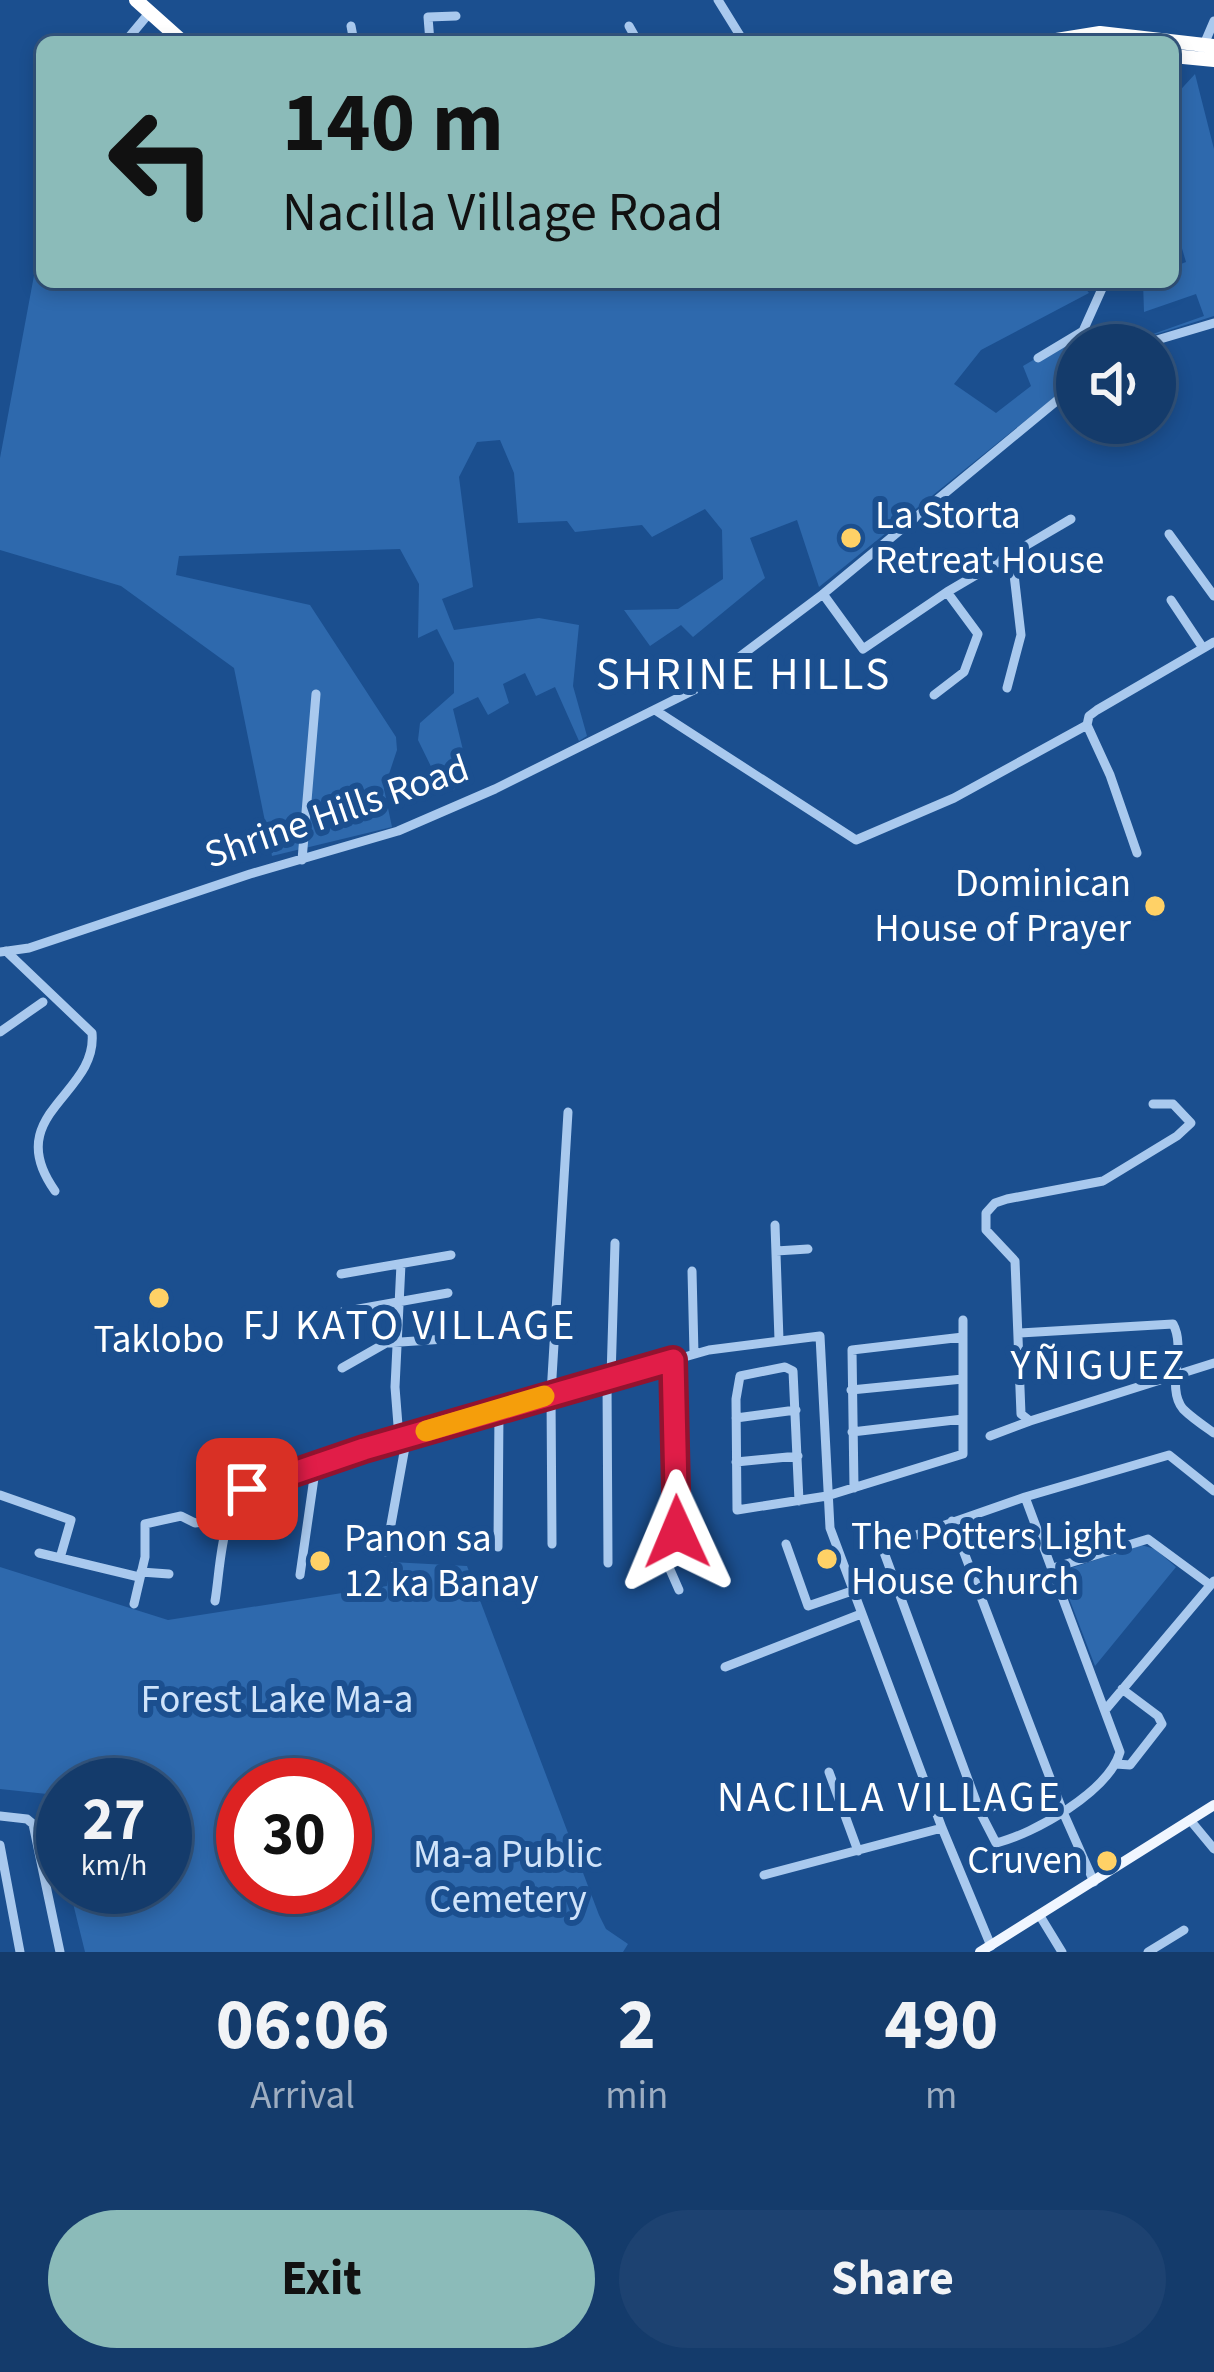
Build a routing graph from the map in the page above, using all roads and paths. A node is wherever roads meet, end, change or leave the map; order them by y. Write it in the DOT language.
graph roads {
  1 [pos="123,0"];
  2 [pos="136,0"];
  3 [pos="718,0"];
  4 [pos="147,15"];
  5 [pos="456,16"];
  6 [pos="1214,21"];
  7 [pos="351,26"];
  8 [pos="629,26"];
  9 [pos="130,36"];
  10 [pos="165,36"];
  11 [pos="176,36"];
  12 [pos="353,36"];
  13 [pos="430,36"];
  14 [pos="635,36"];
  15 [pos="740,36"];
  16 [pos="1081,36"];
  17 [pos="1116,36"];
  18 [pos="1208,53"];
  19 [pos="1102,288"];
  20 [pos="1214,323"];
  21 [pos="1086,324"];
  22 [pos="1176,334"];
  23 [pos="1056,347"];
  24 [pos="1037,358"];
  25 [pos="1056,401"];
  26 [pos="1071,519"];
  27 [pos="1169,534"];
  28 [pos="1012,557"];
  29 [pos="947,592"];
  30 [pos="824,594"];
  31 [pos="1214,596"];
  32 [pos="1171,600"];
  33 [pos="1214,642"];
  34 [pos="1203,648"];
  35 [pos="1007,688"];
  36 [pos="316,694"];
  37 [pos="934,695"];
  38 [pos="656,710"];
  39 [pos="1087,725"];
  40 [pos="1137,853"];
  41 [pos="302,860"];
  42 [pos="3,952"];
  43 [pos="43,1002"];
  44 [pos="2,1026"];
  45 [pos="1153,1104"];
  46 [pos="568,1112"];
  47 [pos="55,1191"];
  48 [pos="776,1225"];
  49 [pos="615,1243"];
  50 [pos="808,1249"];
  51 [pos="776,1251"];
  52 [pos="451,1255"];
  53 [pos="401,1264"];
  54 [pos="692,1271"];
  55 [pos="341,1274"];
  56 [pos="448,1293"];
  57 [pos="399,1302"];
  58 [pos="342,1312"];
  59 [pos="963,1320"];
  60 [pos="1020,1334"];
  61 [pos="963,1336"];
  62 [pos="445,1339"];
  63 [pos="779,1340"];
  64 [pos="396,1342"];
  65 [pos="694,1354"];
  66 [pos="673,1360"];
  67 [pos="1214,1363"];
  68 [pos="342,1368"];
  69 [pos="1178,1375"];
  70 [pos="609,1378"];
  71 [pos="963,1379"];
  72 [pos="851,1390"];
  73 [pos="551,1394"];
  74 [pos="499,1409"];
  75 [pos="796,1410"];
  76 [pos="736,1418"];
  77 [pos="963,1419"];
  78 [pos="1030,1421"];
  79 [pos="852,1432"];
  80 [pos="1214,1433"];
  81 [pos="990,1436"];
  82 [pos="403,1437"];
  83 [pos="798,1456"];
  84 [pos="736,1462"];
  85 [pos="316,1464"];
  86 [pos="854,1488"];
  87 [pos="1214,1491"];
  88 [pos="0,1495"];
  89 [pos="826,1496"];
  90 [pos="1025,1497"];
  91 [pos="799,1501"];
  92 [pos="230,1519"];
  93 [pos="952,1521"];
  94 [pos="552,1544"];
  95 [pos="786,1544"];
  96 [pos="498,1546"];
  97 [pos="386,1552"];
  98 [pos="39,1553"];
  99 [pos="59,1558"];
  100 [pos="608,1564"];
  101 [pos="1053,1568"];
  102 [pos="140,1574"];
  103 [pos="169,1574"];
  104 [pos="300,1575"];
  105 [pos="1211,1582"];
  106 [pos="680,1591"];
  107 [pos="852,1591"];
  108 [pos="215,1601"];
  109 [pos="134,1604"];
  110 [pos="861,1614"];
  111 [pos="725,1667"];
  112 [pos="1122,1689"];
  113 [pos="1106,1708"];
  114 [pos="1116,1764"];
  115 [pos="829,1772"];
  116 [pos="1001,1803"];
  117 [pos="1214,1805"];
  118 [pos="980,1812"];
  119 [pos="1063,1812"];
  120 [pos="0,1816"];
  121 [pos="1190,1820"];
  122 [pos="942,1828"];
  123 [pos="0,1845"];
  124 [pos="1214,1849"];
  125 [pos="858,1851"];
  126 [pos="764,1875"];
  127 [pos="1094,1882"];
  128 [pos="1040,1916"];
  129 [pos="1184,1930"];
  130 [pos="985,1949"];
  131 [pos="20,1952"];
  132 [pos="60,1952"];
  133 [pos="1062,1952"];
  134 [pos="1148,1952"];
  1 -- 4 [label="highway"];
  2 -- 4 [label="highway"];
  3 -- 15 [label="street"];
  4 -- 9 [label="street"];
  4 -- 10 [label="highway"];
  4 -- 11 [label="highway"];
  5 -- 13 [label="street"];
  6 -- 18 [label="street"];
  7 -- 12 [label="street"];
  8 -- 14 [label="street"];
  16 -- 17 [label="highway"];
  19 -- 21 [label="street"];
  20 -- 22 [label="street"];
  23 -- 24 [label="street"];
  25 -- 30 [label="street, Shrine Hills Road"];
  26 -- 28 [label="street"];
  27 -- 31 [label="street"];
  28 -- 29 [label="street"];
  28 -- 35 [label="street"];
  29 -- 30 [label="street"];
  29 -- 37 [label="street"];
  30 -- 38 [label="street, Shrine Hills Road"];
  32 -- 34 [label="street"];
  33 -- 34 [label="street"];
  34 -- 39 [label="street"];
  36 -- 41 [label="street"];
  38 -- 39 [label="street"];
  38 -- 41 [label="street, Shrine Hills Road"];
  39 -- 40 [label="street"];
  41 -- 42 [label="street, Shrine Hills Road"];
  42 -- 47 [label="street"];
  43 -- 44 [label="street"];
  45 -- 60 [label="street"];
  46 -- 73 [label="street"];
  48 -- 51 [label="street"];
  49 -- 70 [label="street"];
  50 -- 51 [label="street"];
  51 -- 63 [label="street"];
  52 -- 53 [label="street"];
  53 -- 55 [label="street"];
  53 -- 57 [label="street"];
  54 -- 65 [label="street"];
  56 -- 57 [label="street"];
  57 -- 58 [label="street"];
  57 -- 64 [label="street"];
  59 -- 61 [label="street"];
  60 -- 69 [label="street"];
  60 -- 78 [label="street"];
  61 -- 71 [label="street"];
  61 -- 72 [label="street"];
  62 -- 64 [label="street"];
  63 -- 65 [label="street"];
  63 -- 89 [label="street"];
  64 -- 68 [label="street"];
  64 -- 82 [label="street"];
  65 -- 66 [label="street"];
  66 -- 70 [label="street"];
  66 -- 106 [label="street"];
  67 -- 69 [label="street"];
  69 -- 78 [label="street"];
  69 -- 80 [label="street"];
  70 -- 73 [label="street"];
  70 -- 100 [label="street"];
  71 -- 72 [label="street"];
  71 -- 77 [label="street"];
  72 -- 79 [label="street"];
  73 -- 74 [label="street"];
  73 -- 94 [label="street"];
  74 -- 82 [label="street"];
  74 -- 96 [label="street"];
  75 -- 76 [label="street"];
  75 -- 76 [label="street"];
  75 -- 83 [label="street"];
  76 -- 84 [label="street"];
  77 -- 79 [label="street"];
  77 -- 86 [label="street"];
  78 -- 81 [label="street"];
  79 -- 86 [label="street"];
  82 -- 85 [label="street"];
  82 -- 97 [label="street"];
  83 -- 84 [label="street"];
  83 -- 91 [label="street"];
  84 -- 91 [label="street"];
  85 -- 92 [label="street"];
  85 -- 104 [label="street"];
  86 -- 89 [label="street"];
  87 -- 90 [label="street"];
  88 -- 99 [label="street"];
  89 -- 91 [label="street"];
  89 -- 107 [label="street"];
  90 -- 93 [label="street"];
  90 -- 101 [label="street"];
  92 -- 102 [label="street"];
  92 -- 108 [label="street"];
  93 -- 118 [label="street"];
  93 -- 119 [label="street"];
  95 -- 107 [label="street"];
  98 -- 99 [label="street"];
  99 -- 102 [label="street"];
  101 -- 105 [label="street"];
  101 -- 113 [label="street"];
  102 -- 103 [label="street"];
  102 -- 109 [label="street"];
  105 -- 112 [label="street"];
  107 -- 110 [label="street"];
  110 -- 111 [label="street"];
  110 -- 122 [label="street"];
  112 -- 113 [label="street"];
  112 -- 114 [label="street"];
  113 -- 114 [label="street"];
  114 -- 119 [label="street"];
  115 -- 125 [label="street"];
  116 -- 118 [label="street"];
  117 -- 121 [label="main road"];
  118 -- 119 [label="street"];
  119 -- 127 [label="street"];
  120 -- 132 [label="street"];
  121 -- 124 [label="street"];
  121 -- 127 [label="main road"];
  122 -- 125 [label="street"];
  122 -- 130 [label="street"];
  123 -- 131 [label="street"];
  125 -- 126 [label="street"];
  127 -- 128 [label="main road"];
  128 -- 130 [label="main road"];
  128 -- 133 [label="street"];
  129 -- 134 [label="street"];
}
